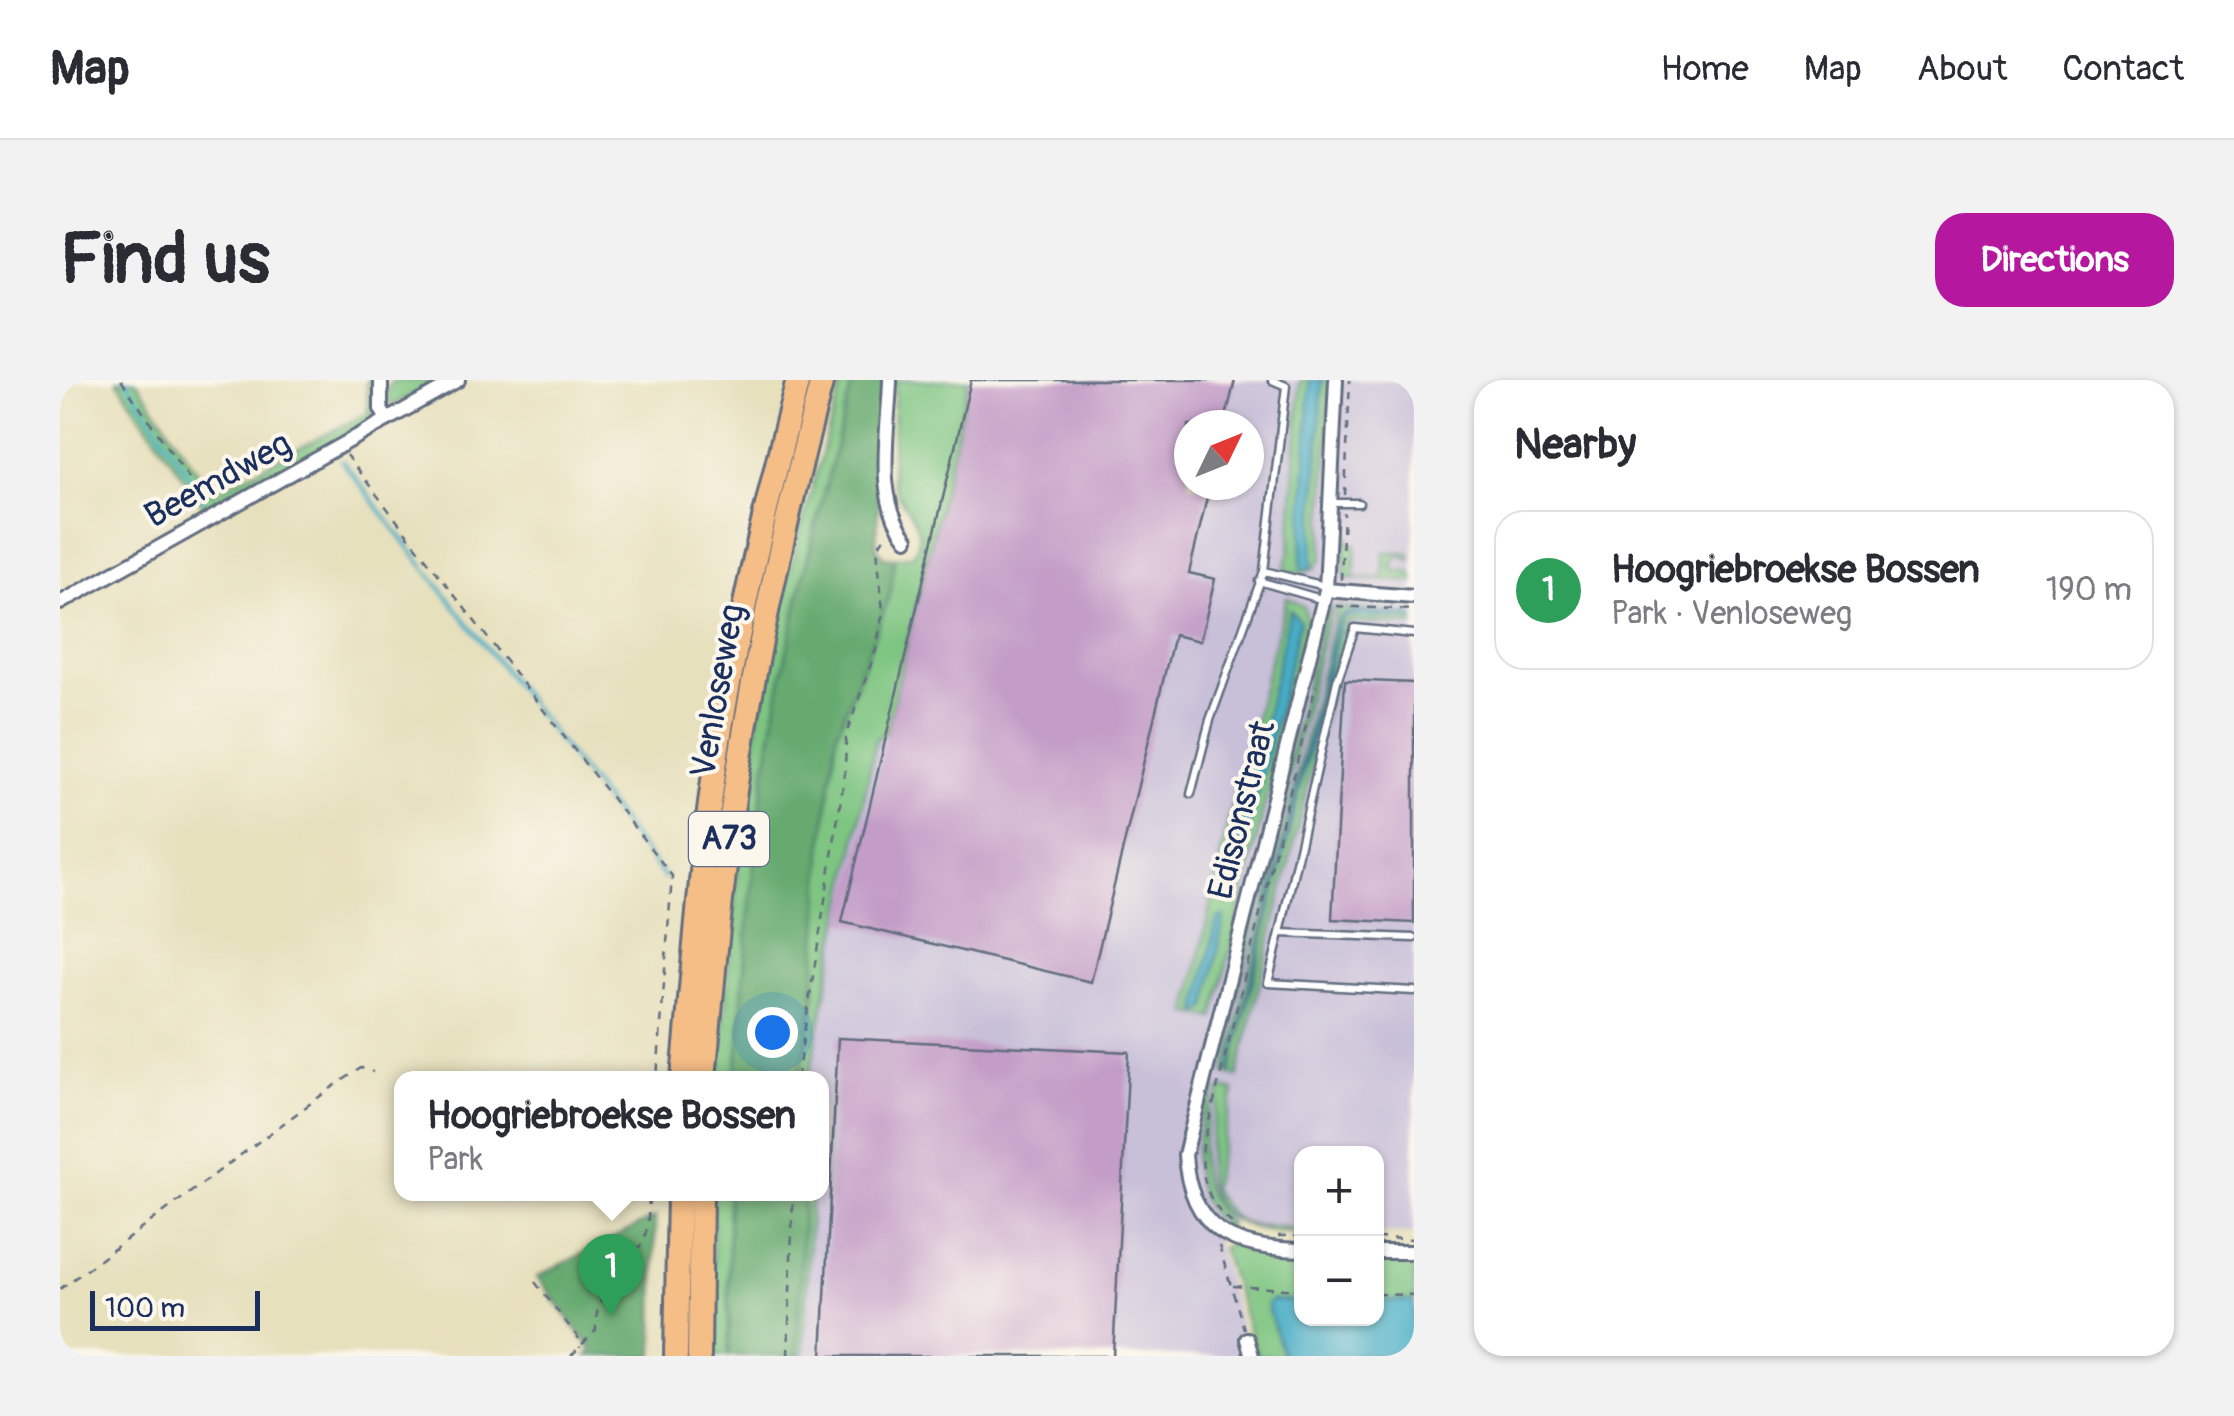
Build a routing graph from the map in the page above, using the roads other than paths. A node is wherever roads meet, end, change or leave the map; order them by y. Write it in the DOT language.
graph roads {
  1 [pos="381,380"];
  2 [pos="458,380"];
  3 [pos="798,380"];
  4 [pos="822,380"];
  5 [pos="890,380"];
  6 [pos="1272,380"];
  7 [pos="1336,380"];
  8 [pos="387,420"];
  9 [pos="1330,503"];
  10 [pos="1359,503"];
  11 [pos="907,539"];
  12 [pos="1264,571"];
  13 [pos="1259,581"];
  14 [pos="1328,596"];
  15 [pos="1414,596"];
  16 [pos="60,603"];
  17 [pos="1414,634"];
  18 [pos="1191,794"];
  19 [pos="1280,933"];
  20 [pos="1414,938"];
  21 [pos="1414,991"];
  22 [pos="684,1071"];
  23 [pos="705,1071"];
  24 [pos="679,1201"];
  25 [pos="701,1201"];
  26 [pos="1294,1250"];
  27 [pos="1384,1252"];
  28 [pos="1414,1252"];
  29 [pos="1247,1339"];
  30 [pos="676,1356"];
  31 [pos="699,1356"];
  32 [pos="1252,1356"];
  1 -- 8 [label="street"];
  2 -- 8 [label="street, Beemdweg"];
  3 -- 22 [label="highway, Venloseweg / A73"];
  4 -- 23 [label="highway, Venloseweg / A73"];
  5 -- 11 [label="street"];
  6 -- 12 [label="lane"];
  7 -- 9 [label="street, Edisonstraat"];
  8 -- 16 [label="street, Beemdweg"];
  9 -- 10 [label="lane"];
  9 -- 14 [label="street, Edisonstraat"];
  12 -- 13 [label="lane"];
  12 -- 14 [label="lane"];
  13 -- 14 [label="lane"];
  13 -- 18 [label="lane"];
  14 -- 15 [label="street"];
  14 -- 26 [label="street, Edisonstraat"];
  17 -- 19 [label="lane"];
  19 -- 20 [label="lane"];
  19 -- 21 [label="lane"];
  24 -- 30 [label="highway"];
  25 -- 31 [label="highway"];
  27 -- 28 [label="street"];
  29 -- 32 [label="street"];
}
